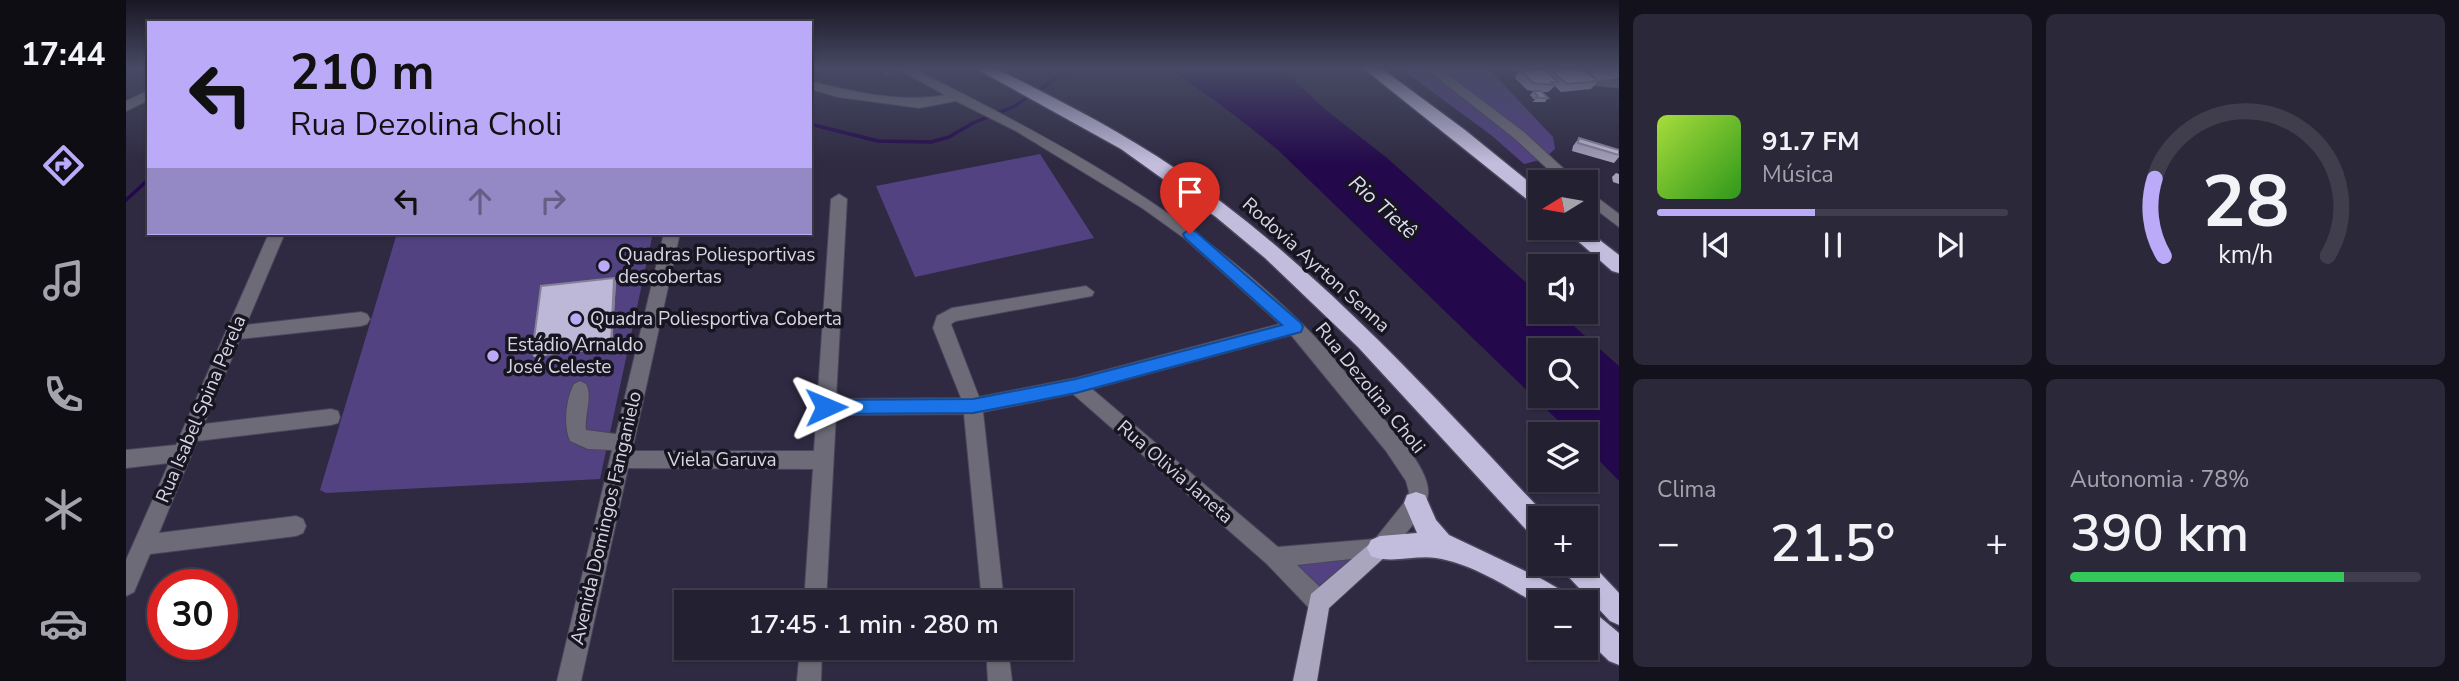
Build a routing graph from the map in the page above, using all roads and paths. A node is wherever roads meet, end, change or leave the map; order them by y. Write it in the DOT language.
graph roads {
  1 [pos="888,100"];
  2 [pos="959,100"];
  3 [pos="967,100"];
  4 [pos="1048,100"];
  5 [pos="1413,100"];
  6 [pos="1473,100"];
  7 [pos="1558,170"];
  8 [pos="1528,191"];
  9 [pos="839,199"];
  10 [pos="1598,204"];
  11 [pos="1619,222"];
  12 [pos="278,235"];
  13 [pos="672,235"];
  14 [pos="1587,240"];
  15 [pos="1593,240"];
  16 [pos="1619,255"];
  17 [pos="1619,266"];
  18 [pos="1086,292"];
  19 [pos="361,319"];
  20 [pos="1295,327"];
  21 [pos="234,333"];
  22 [pos="1076,386"];
  23 [pos="580,389"];
  24 [pos="973,406"];
  25 [pos="826,407"];
  26 [pos="331,417"];
  27 [pos="191,434"];
  28 [pos="622,451"];
  29 [pos="182,453"];
  30 [pos="126,459"];
  31 [pos="824,460"];
  32 [pos="1416,503"];
  33 [pos="1528,514"];
  34 [pos="296,526"];
  35 [pos="143,545"];
  36 [pos="1380,548"];
  37 [pos="1446,548"];
  38 [pos="1274,558"];
  39 [pos="1585,576"];
  40 [pos="126,584"];
  41 [pos="815,590"];
  42 [pos="992,590"];
  43 [pos="1536,590"];
  44 [pos="1319,602"];
  45 [pos="1619,612"];
  46 [pos="1598,633"];
  47 [pos="1619,651"];
  48 [pos="810,660"];
  49 [pos="998,660"];
  50 [pos="569,681"];
  51 [pos="809,681"];
  52 [pos="1000,681"];
  53 [pos="1305,681"];
  1 -- 2 [label="street"];
  3 -- 20 [label="street, Rua Dezolina Choli"];
  4 -- 33 [label="highway, Rodovia Ayrton Senna"];
  5 -- 8 [label="highway"];
  6 -- 7 [label="street"];
  9 -- 25 [label="street"];
  10 -- 11 [label="street"];
  12 -- 21 [label="street, Rua Isabel Spina Perela"];
  13 -- 28 [label="street, Avenida Domingos Fanganielo"];
  14 -- 17 [label="highway"];
  15 -- 16 [label="highway"];
  18 -- 24 [label="street"];
  19 -- 21 [label="street"];
  20 -- 22 [label="street"];
  20 -- 32 [label="street, Rua Dezolina Choli"];
  21 -- 27 [label="street, Rua Isabel Spina Perela"];
  22 -- 24 [label="street"];
  22 -- 38 [label="street, Rua Olivia Janeta"];
  23 -- 28 [label="street, Viela Garuva"];
  24 -- 25 [label="street"];
  24 -- 42 [label="street"];
  25 -- 31 [label="street"];
  26 -- 27 [label="street"];
  27 -- 29 [label="street, Rua Isabel Spina Perela"];
  28 -- 31 [label="street, Viela Garuva"];
  28 -- 50 [label="street, Avenida Domingos Fanganielo"];
  29 -- 30 [label="street"];
  29 -- 35 [label="street, Rua Isabel Spina Perela"];
  31 -- 41 [label="street"];
  32 -- 36 [label="street"];
  32 -- 37 [label="highway"];
  34 -- 35 [label="street"];
  35 -- 40 [label="street, Rua Isabel Spina Perela"];
  36 -- 37 [label="highway"];
  36 -- 38 [label="street"];
  36 -- 44 [label="main road"];
  37 -- 43 [label="highway"];
  38 -- 44 [label="street, Rua Olivia Janeta"];
  39 -- 45 [label="highway"];
  44 -- 53 [label="main road"];
  46 -- 47 [label="highway"];
  48 -- 51 [label="street"];
  49 -- 52 [label="street"];
}
